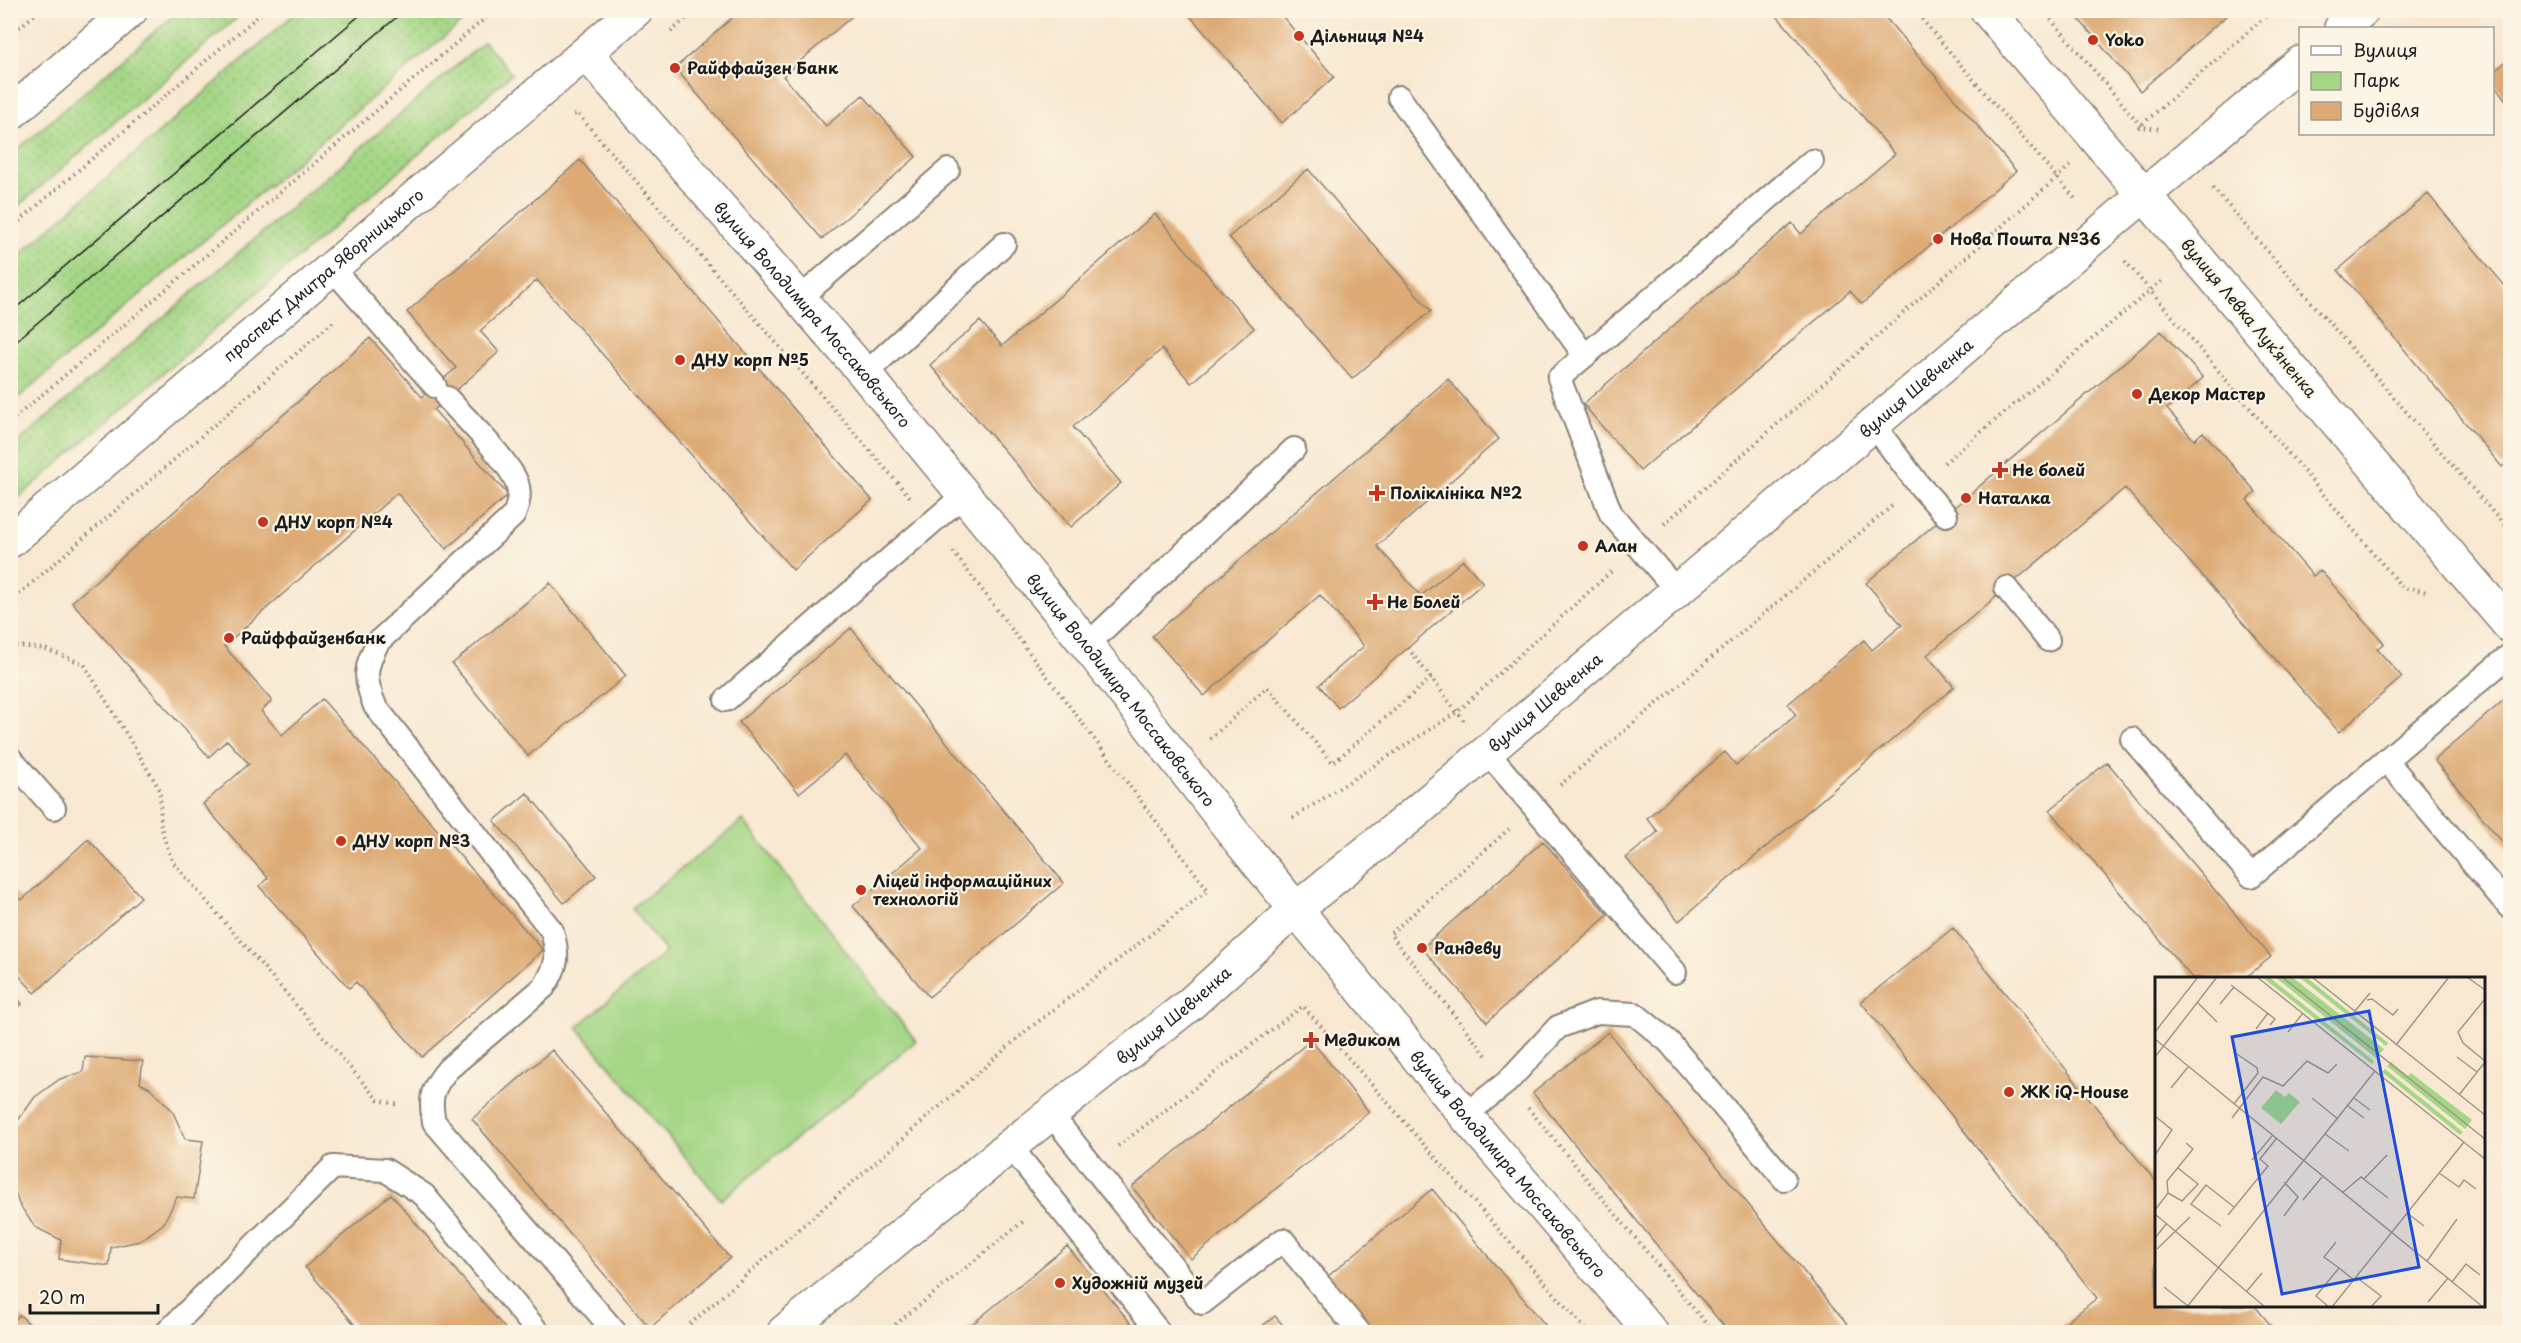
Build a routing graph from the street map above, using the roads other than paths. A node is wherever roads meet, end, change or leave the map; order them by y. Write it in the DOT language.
graph roads {
  1 [pos="131,10"];
  2 [pos="636,10"];
  3 [pos="2363,10"];
  4 [pos="1989,11"];
  5 [pos="2342,27"];
  6 [pos="586,53"];
  7 [pos="2299,65"];
  8 [pos="1399,97"];
  9 [pos="10,114"];
  10 [pos="1812,161"];
  11 [pos="948,170"];
  12 [pos="2143,195"];
  13 [pos="1004,244"];
  14 [pos="331,267"];
  15 [pos="799,299"];
  16 [pos="1585,356"];
  17 [pos="865,374"];
  18 [pos="1873,424"];
  19 [pos="1294,449"];
  20 [pos="964,494"];
  21 [pos="1946,515"];
  22 [pos="10,541"];
  23 [pos="2006,588"];
  24 [pos="1677,591"];
  25 [pos="2506,612"];
  26 [pos="2048,640"];
  27 [pos="1087,645"];
  28 [pos="2511,655"];
  29 [pos="726,700"];
  30 [pos="2132,739"];
  31 [pos="1487,752"];
  32 [pos="10,758"];
  33 [pos="2386,760"];
  34 [pos="54,808"];
  35 [pos="2511,908"];
  36 [pos="1296,909"];
  37 [pos="1675,972"];
  38 [pos="1050,1113"];
  39 [pos="1465,1115"];
  40 [pos="1010,1146"];
  41 [pos="1784,1179"];
  42 [pos="167,1332"];
  43 [pos="538,1332"];
  44 [pos="615,1332"];
  45 [pos="784,1332"];
  46 [pos="1159,1332"];
  47 [pos="1359,1332"];
  48 [pos="1651,1332"];
  1 -- 9 [label="street"];
  2 -- 6 [label="street, проспект Дмитра Яворницького"];
  3 -- 5 [label="street"];
  4 -- 12 [label="street, вулиця Левка Лукʼяненка"];
  6 -- 14 [label="street, проспект Дмитра Яворницького"];
  6 -- 15 [label="street, вулиця Володимира Моссаковського"];
  7 -- 12 [label="street, вулиця Шевченка"];
  8 -- 16 [label="lane"];
  10 -- 16 [label="lane"];
  11 -- 15 [label="lane"];
  12 -- 18 [label="street, вулиця Шевченка"];
  12 -- 25 [label="street, вулиця Левка Лукʼяненка"];
  13 -- 17 [label="lane"];
  14 -- 22 [label="street, проспект Дмитра Яворницького"];
  14 -- 44 [label="lane"];
  15 -- 17 [label="street, вулиця Володимира Моссаковського"];
  16 -- 24 [label="lane"];
  17 -- 20 [label="street, вулиця Володимира Моссаковського"];
  18 -- 21 [label="lane"];
  18 -- 24 [label="street, вулиця Шевченка"];
  19 -- 27 [label="lane"];
  20 -- 27 [label="street, вулиця Володимира Моссаковського"];
  20 -- 29 [label="lane"];
  23 -- 26 [label="lane"];
  24 -- 31 [label="street, вулиця Шевченка"];
  27 -- 36 [label="street, вулиця Володимира Моссаковського"];
  28 -- 33 [label="lane"];
  30 -- 33 [label="lane"];
  31 -- 36 [label="street, вулиця Шевченка"];
  31 -- 37 [label="lane"];
  32 -- 34 [label="lane"];
  33 -- 35 [label="lane"];
  36 -- 38 [label="street, вулиця Шевченка"];
  36 -- 39 [label="street, вулиця Володимира Моссаковського"];
  38 -- 40 [label="street, вулиця Шевченка"];
  38 -- 47 [label="lane"];
  39 -- 41 [label="lane"];
  39 -- 48 [label="street, вулиця Володимира Моссаковського"];
  40 -- 45 [label="street, вулиця Шевченка"];
  40 -- 46 [label="lane"];
  42 -- 43 [label="lane"];
}
